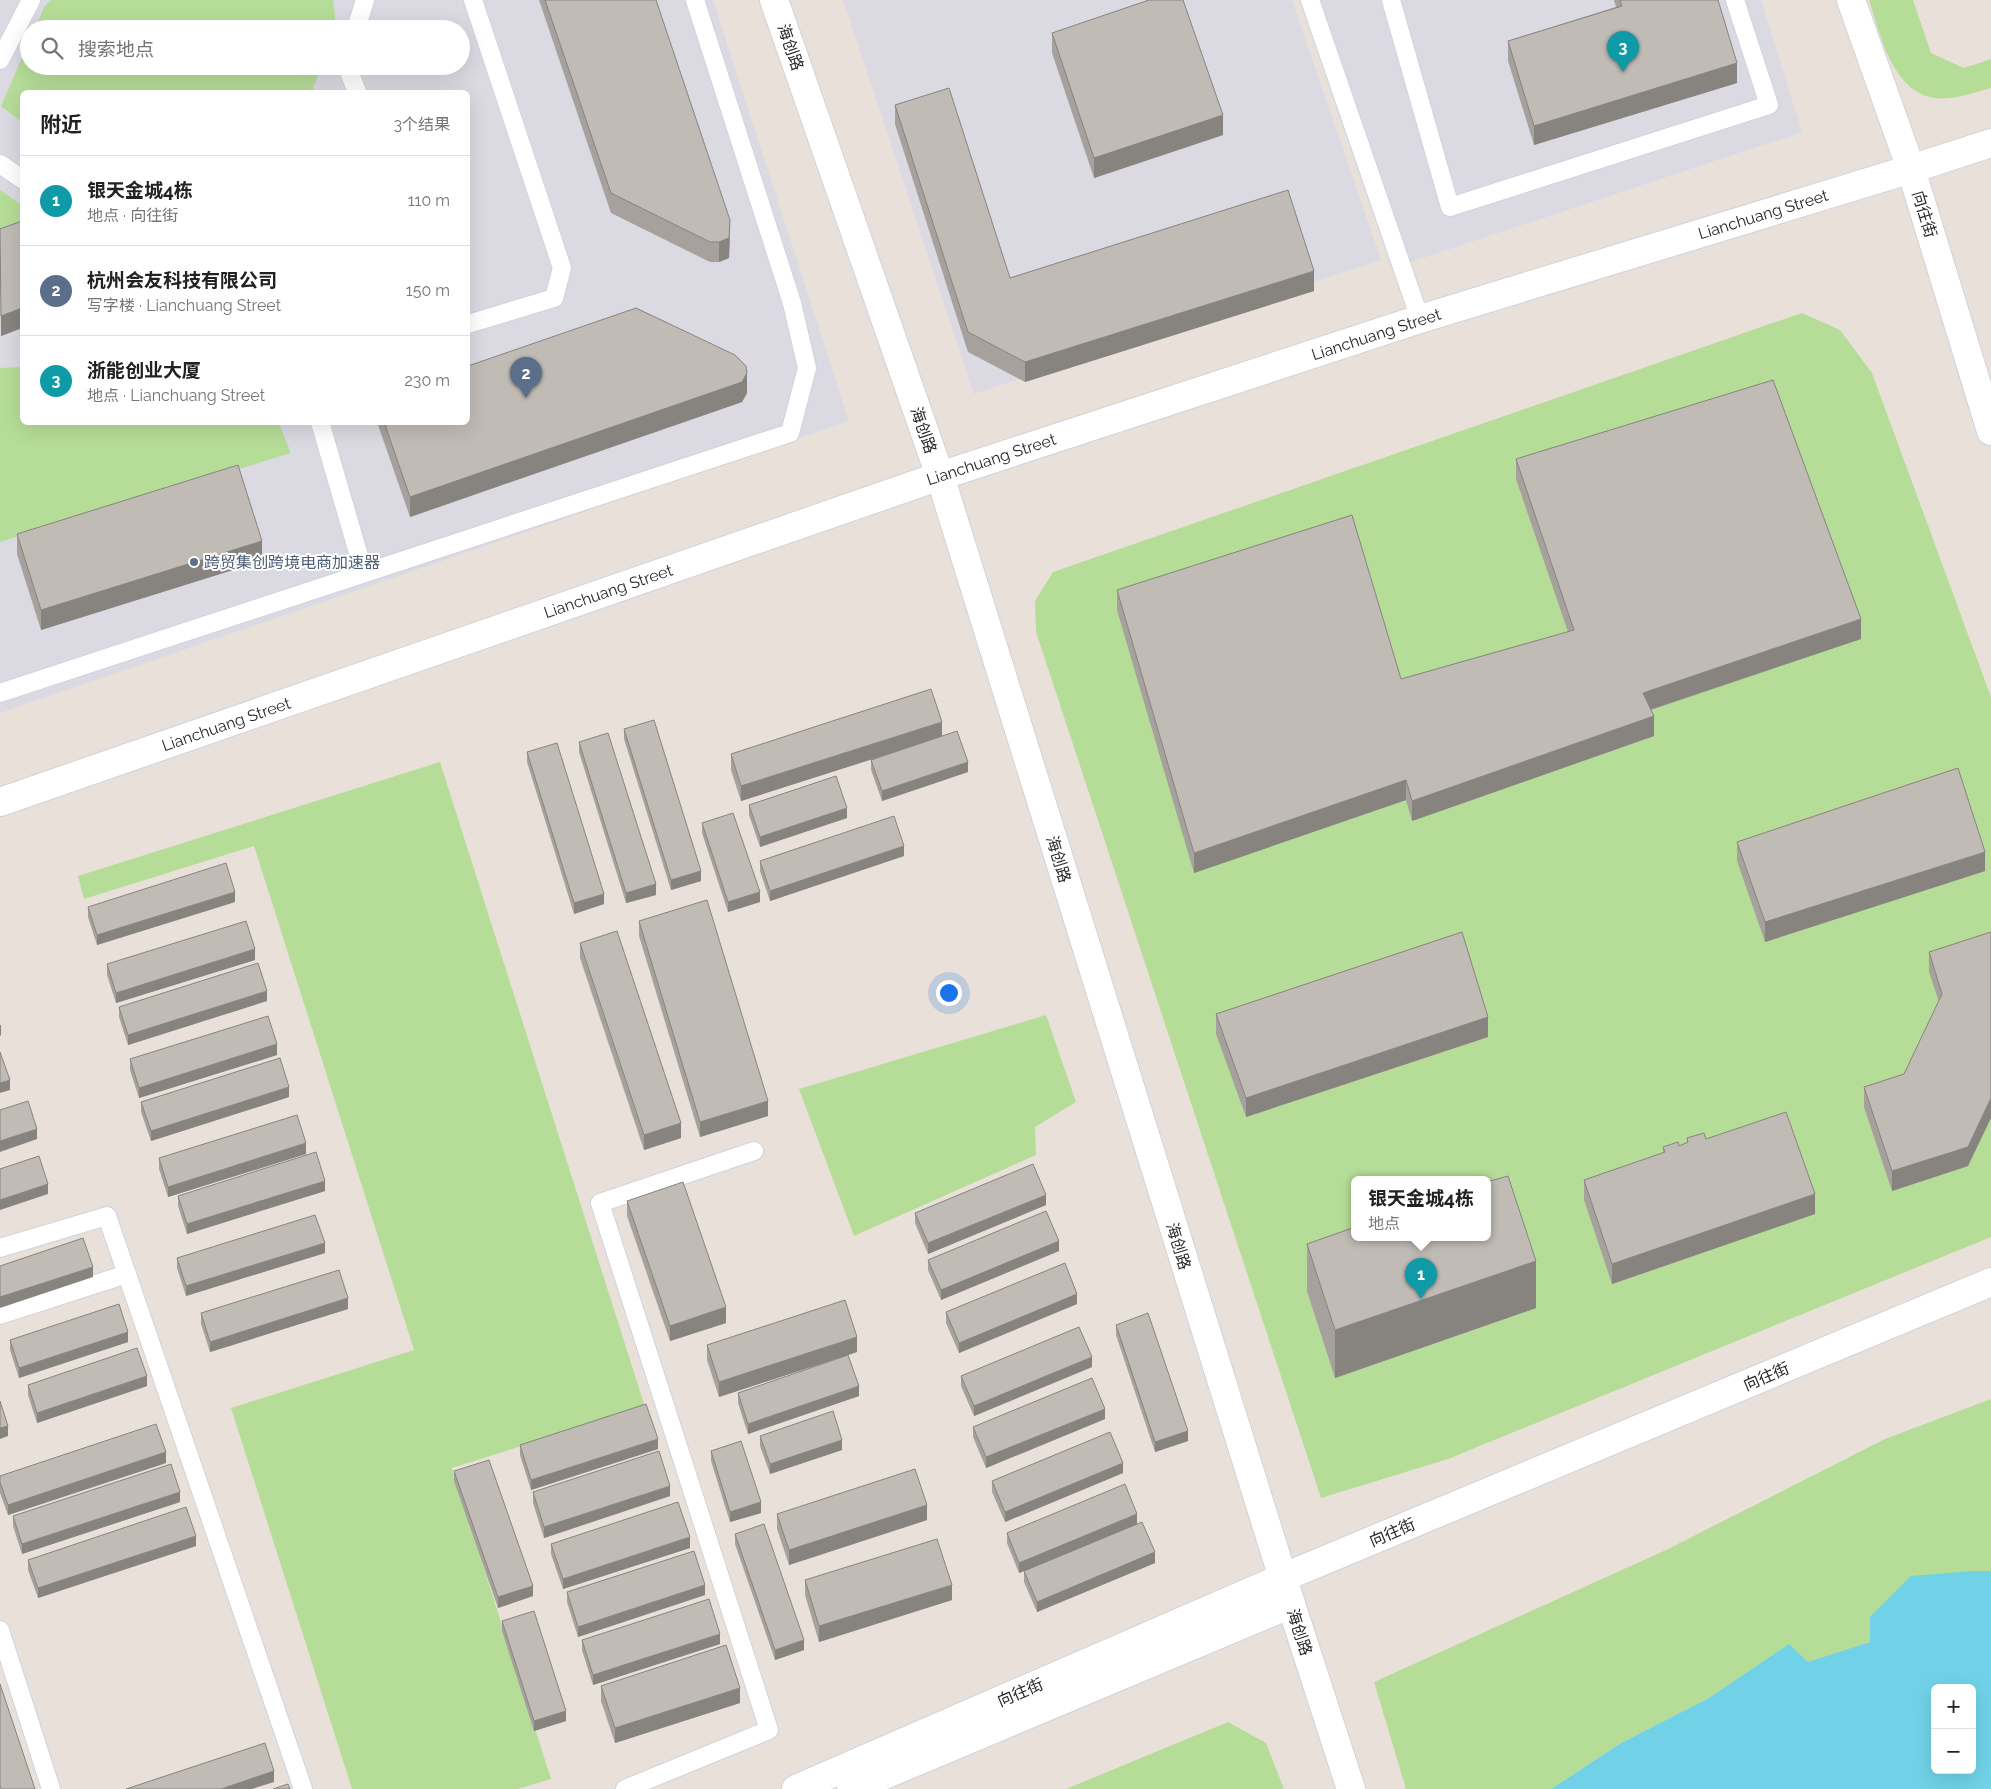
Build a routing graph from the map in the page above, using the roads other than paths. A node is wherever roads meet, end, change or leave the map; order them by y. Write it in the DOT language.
graph roads {
  1 [pos="31,0"];
  2 [pos="365,0"];
  3 [pos="473,0"];
  4 [pos="696,0"];
  5 [pos="774,0"];
  6 [pos="1310,0"];
  7 [pos="1391,0"];
  8 [pos="1735,0"];
  9 [pos="1851,0"];
  10 [pos="21,20"];
  11 [pos="359,20"];
  12 [pos="20,21"];
  13 [pos="0,60"];
  14 [pos="350,75"];
  15 [pos="356,90"];
  16 [pos="1991,142"];
  17 [pos="0,164"];
  18 [pos="1911,169"];
  19 [pos="20,178"];
  20 [pos="1420,319"];
  21 [pos="470,323"];
  22 [pos="321,425"];
  23 [pos="1991,431"];
  24 [pos="940,476"];
  25 [pos="364,573"];
  26 [pos="0,693"];
  27 [pos="0,802"];
  28 [pos="754,1151"];
  29 [pos="0,1248"];
  30 [pos="127,1274"];
  31 [pos="1991,1282"];
  32 [pos="0,1315"];
  33 [pos="1282,1578"];
  34 [pos="1291,1604"];
  35 [pos="0,1630"];
  36 [pos="51,1789"];
  37 [pos="303,1789"];
  38 [pos="625,1789"];
  39 [pos="796,1789"];
  40 [pos="851,1789"];
  41 [pos="1351,1789"];
  1 -- 10 [label="lane"];
  2 -- 11 [label="lane"];
  3 -- 21 [label="lane"];
  4 -- 25 [label="lane"];
  5 -- 24 [label="street, 海创路"];
  6 -- 20 [label="lane"];
  7 -- 8 [label="lane"];
  9 -- 18 [label="street, 向往街"];
  12 -- 13 [label="lane"];
  14 -- 15 [label="lane"];
  16 -- 18 [label="street, Lianchuang Street"];
  17 -- 19 [label="lane"];
  18 -- 20 [label="street, Lianchuang Street"];
  18 -- 23 [label="street, 向往街"];
  20 -- 24 [label="street, Lianchuang Street"];
  22 -- 25 [label="lane"];
  24 -- 27 [label="street, Lianchuang Street"];
  24 -- 33 [label="street, 海创路"];
  25 -- 26 [label="lane"];
  28 -- 38 [label="lane"];
  29 -- 30 [label="lane"];
  30 -- 32 [label="lane"];
  30 -- 37 [label="lane"];
  31 -- 33 [label="street, 向往街"];
  33 -- 34 [label="street, 海创路"];
  33 -- 39 [label="street, 向往街"];
  34 -- 40 [label="street, 向往街"];
  34 -- 41 [label="street, 海创路"];
  35 -- 36 [label="lane"];
}
